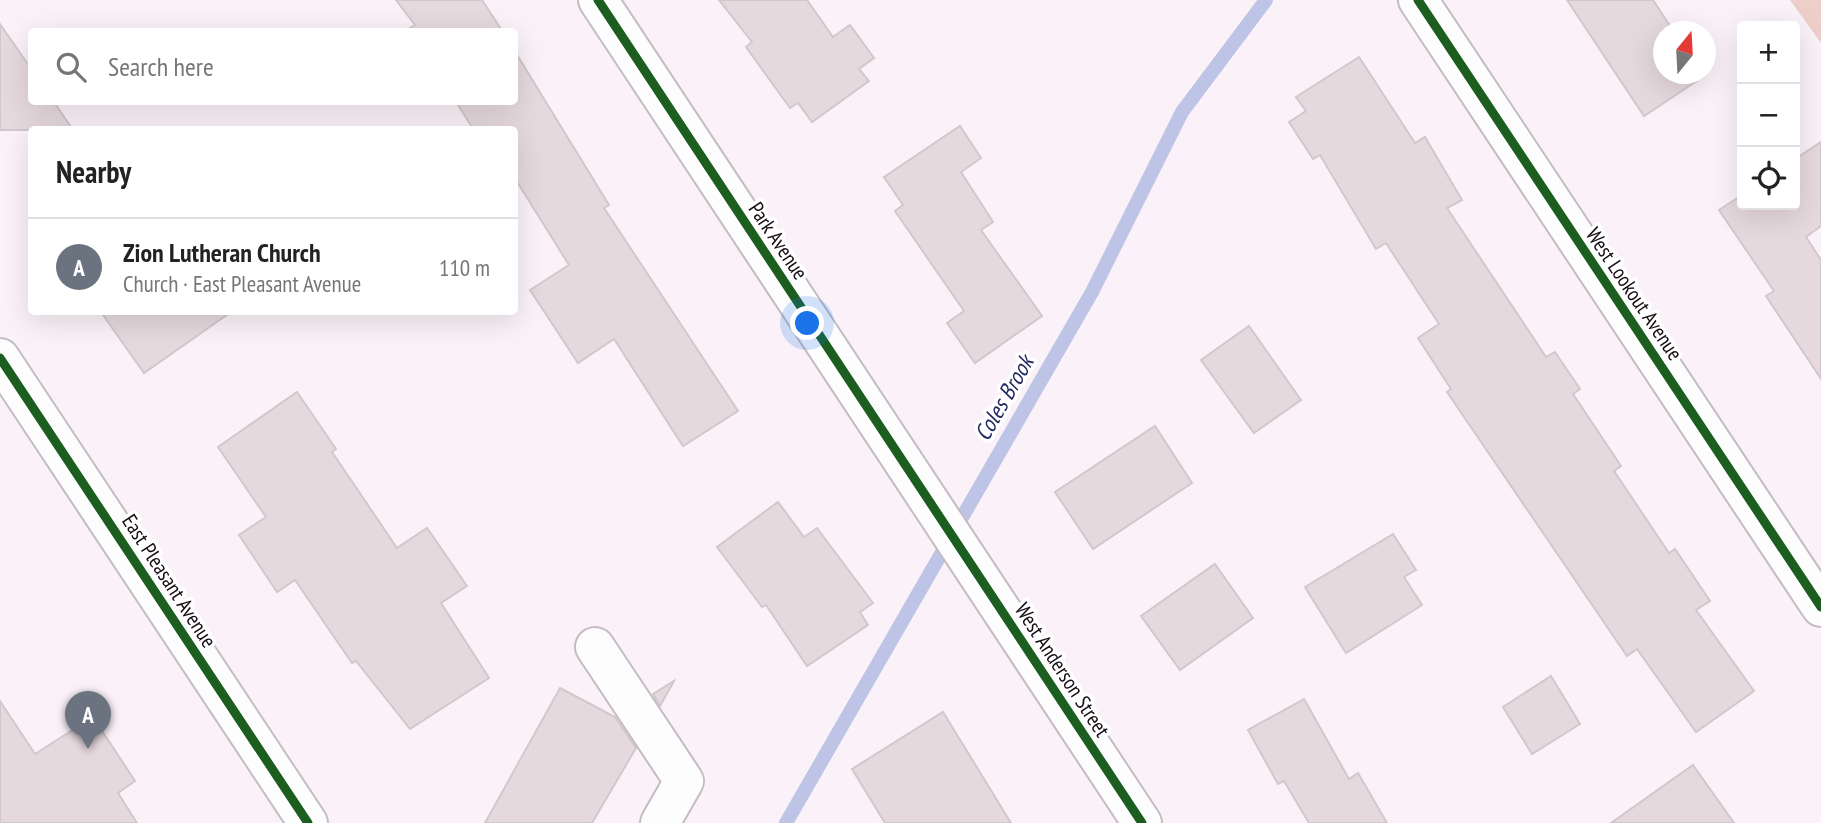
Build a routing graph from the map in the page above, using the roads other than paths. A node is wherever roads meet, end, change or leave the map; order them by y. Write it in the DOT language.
graph roads {
  1 [pos="598,0"];
  2 [pos="1418,0"];
  3 [pos="0,358"];
  4 [pos="953,536"];
  5 [pos="1821,607"];
  6 [pos="595,647"];
  7 [pos="308,823"];
  8 [pos="660,823"];
  9 [pos="1142,823"];
  1 -- 4 [label="street, Park Avenue"];
  2 -- 5 [label="street, West Lookout Avenue"];
  3 -- 7 [label="street, East Pleasant Avenue"];
  4 -- 9 [label="street, West Anderson Street"];
  6 -- 8 [label="street"];
}
